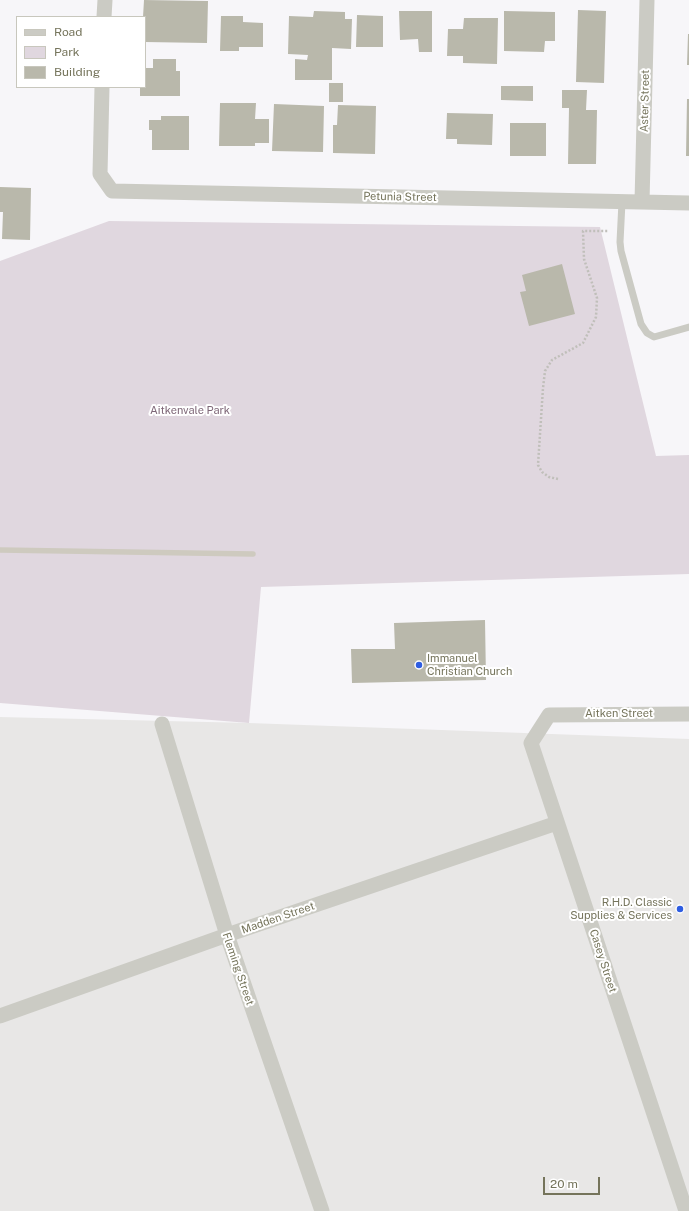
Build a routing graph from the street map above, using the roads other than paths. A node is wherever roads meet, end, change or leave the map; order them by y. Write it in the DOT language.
graph roads {
  1 [pos="105,0"];
  2 [pos="647,0"];
  3 [pos="104,16"];
  4 [pos="102,88"];
  5 [pos="622,202"];
  6 [pos="642,202"];
  7 [pos="689,203"];
  8 [pos="689,328"];
  9 [pos="689,714"];
  10 [pos="549,715"];
  11 [pos="162,724"];
  12 [pos="557,823"];
  13 [pos="227,935"];
  14 [pos="0,1016"];
  15 [pos="322,1211"];
  16 [pos="686,1211"];
  1 -- 3 [label="street"];
  2 -- 6 [label="street, Aster Street"];
  4 -- 5 [label="street, Petunia Street"];
  5 -- 6 [label="street, Petunia Street"];
  5 -- 8 [label="lane"];
  6 -- 7 [label="street, Petunia Street"];
  9 -- 10 [label="street, Aitken Street"];
  10 -- 12 [label="street, Casey Street"];
  11 -- 13 [label="street, Fleming Street"];
  12 -- 13 [label="street, Madden Street"];
  12 -- 16 [label="street, Casey Street"];
  13 -- 14 [label="street, Madden Street"];
  13 -- 15 [label="street, Fleming Street"];
}
